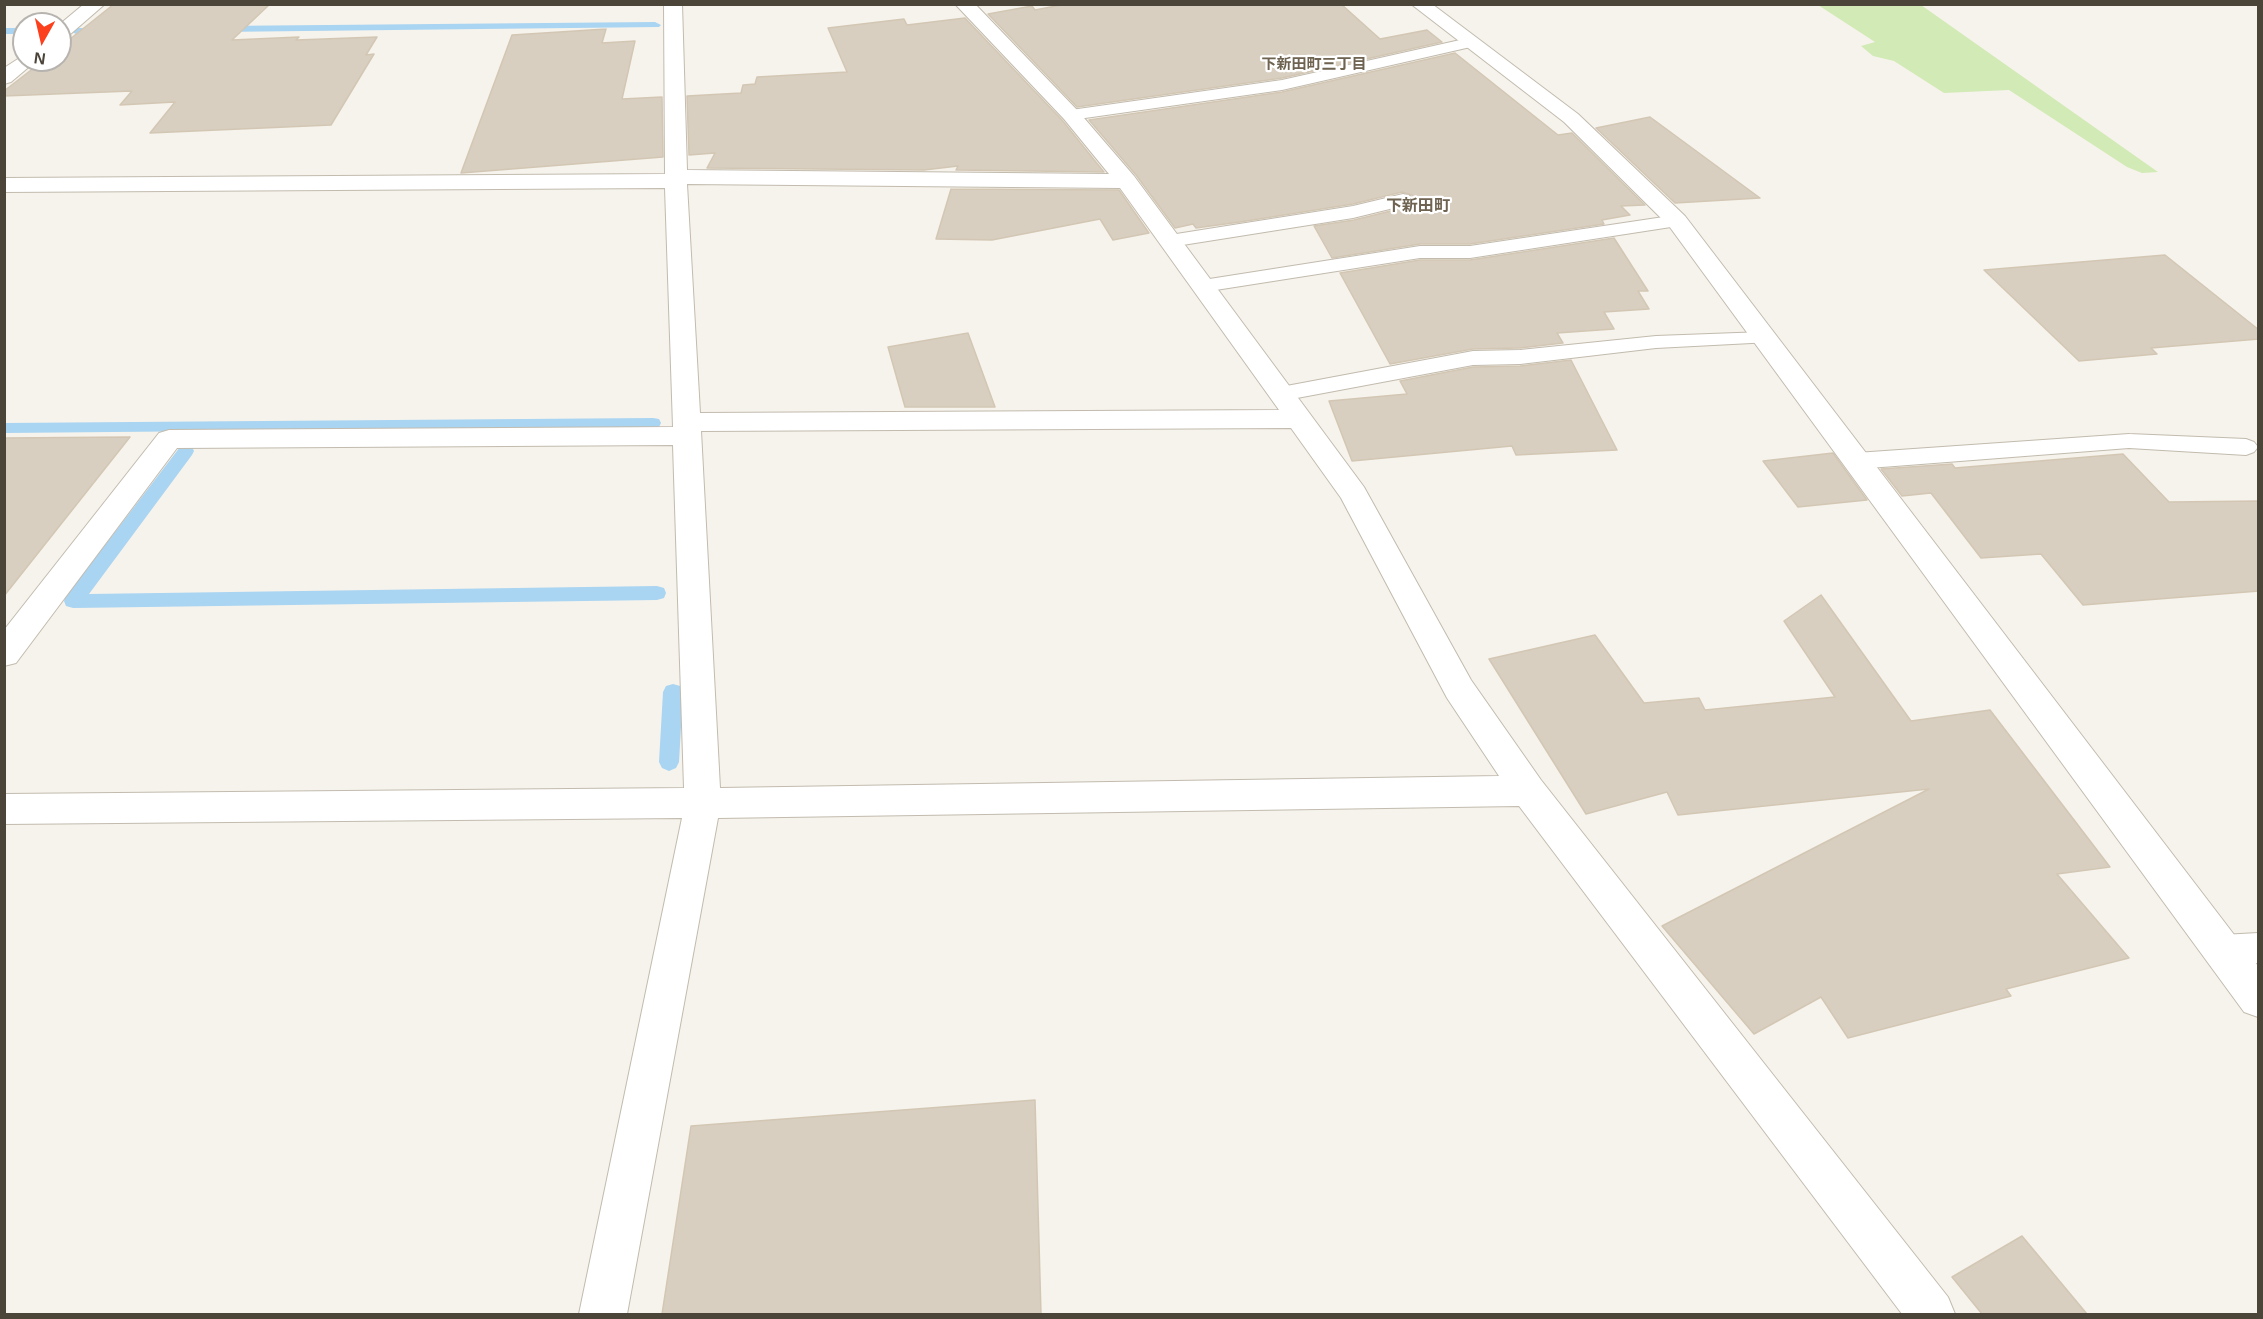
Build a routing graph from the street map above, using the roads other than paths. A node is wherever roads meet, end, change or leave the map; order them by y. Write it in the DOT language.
graph roads {
  1 [pos="96,4"];
  2 [pos="673,4"];
  3 [pos="964,4"];
  4 [pos="1420,4"];
  5 [pos="72,23"];
  6 [pos="1469,43"];
  7 [pos="1071,115"];
  8 [pos="676,179"];
  9 [pos="1126,181"];
  10 [pos="4,185"];
  11 [pos="1403,200"];
  12 [pos="1677,221"];
  13 [pos="1170,241"];
  14 [pos="1203,286"];
  15 [pos="1764,338"];
  16 [pos="1281,394"];
  17 [pos="1300,419"];
  18 [pos="687,429"];
  19 [pos="2246,447"];
  20 [pos="1856,461"];
  21 [pos="4,654"];
  22 [pos="1528,791"];
  23 [pos="703,803"];
  24 [pos="4,809"];
  25 [pos="2259,948"];
  26 [pos="2222,950"];
  27 [pos="2259,999"];
  28 [pos="603,1314"];
  29 [pos="1931,1314"];
  1 -- 5 [label="street"];
  2 -- 8 [label="street"];
  3 -- 7 [label="street"];
  4 -- 6 [label="street"];
  6 -- 7 [label="lane"];
  6 -- 12 [label="street"];
  7 -- 9 [label="street"];
  8 -- 9 [label="street"];
  8 -- 10 [label="street"];
  8 -- 18 [label="street"];
  9 -- 13 [label="street"];
  11 -- 13 [label="lane"];
  12 -- 14 [label="lane"];
  12 -- 15 [label="street"];
  13 -- 14 [label="street"];
  14 -- 16 [label="street"];
  15 -- 16 [label="lane"];
  15 -- 20 [label="street"];
  16 -- 17 [label="street"];
  17 -- 18 [label="street"];
  17 -- 22 [label="street"];
  18 -- 21 [label="street"];
  18 -- 23 [label="street"];
  19 -- 20 [label="lane"];
  20 -- 26 [label="street"];
  22 -- 23 [label="street"];
  22 -- 29 [label="street"];
  23 -- 24 [label="street"];
  23 -- 28 [label="street"];
  25 -- 26 [label="lane"];
  26 -- 27 [label="street"];
}
